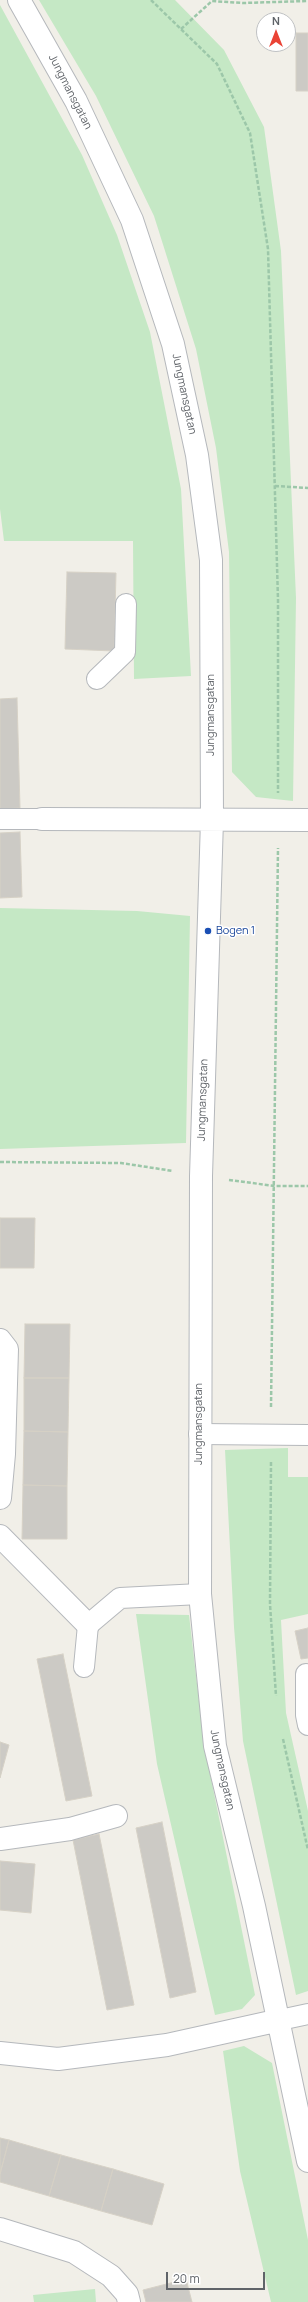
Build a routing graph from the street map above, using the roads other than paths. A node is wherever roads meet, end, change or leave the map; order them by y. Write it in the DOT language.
graph roads {
  1 [pos="19,0"];
  2 [pos="126,604"];
  3 [pos="97,679"];
  4 [pos="0,819"];
  5 [pos="42,819"];
  6 [pos="212,820"];
  7 [pos="308,820"];
  8 [pos="0,1340"];
  9 [pos="199,1434"];
  10 [pos="308,1434"];
  11 [pos="0,1498"];
  12 [pos="0,1536"];
  13 [pos="200,1594"];
  14 [pos="88,1625"];
  15 [pos="84,1667"];
  16 [pos="306,1674"];
  17 [pos="308,1725"];
  18 [pos="116,1816"];
  19 [pos="0,1839"];
  20 [pos="308,2014"];
  21 [pos="280,2020"];
  22 [pos="0,2054"];
  23 [pos="308,2161"];
  24 [pos="0,2229"];
  25 [pos="129,2302"];
  1 -- 6 [label="street, Jungmansgatan"];
  2 -- 3 [label="lane"];
  4 -- 5 [label="lane"];
  5 -- 6 [label="street"];
  6 -- 7 [label="street"];
  6 -- 9 [label="street, Jungmansgatan"];
  8 -- 11 [label="street"];
  9 -- 10 [label="lane"];
  9 -- 13 [label="street, Jungmansgatan"];
  12 -- 14 [label="street"];
  13 -- 14 [label="lane"];
  13 -- 21 [label="street, Jungmansgatan"];
  14 -- 15 [label="lane"];
  16 -- 17 [label="lane"];
  18 -- 19 [label="street"];
  20 -- 21 [label="lane"];
  21 -- 22 [label="street"];
  21 -- 23 [label="street, Jungmansgatan"];
  24 -- 25 [label="street"];
}
